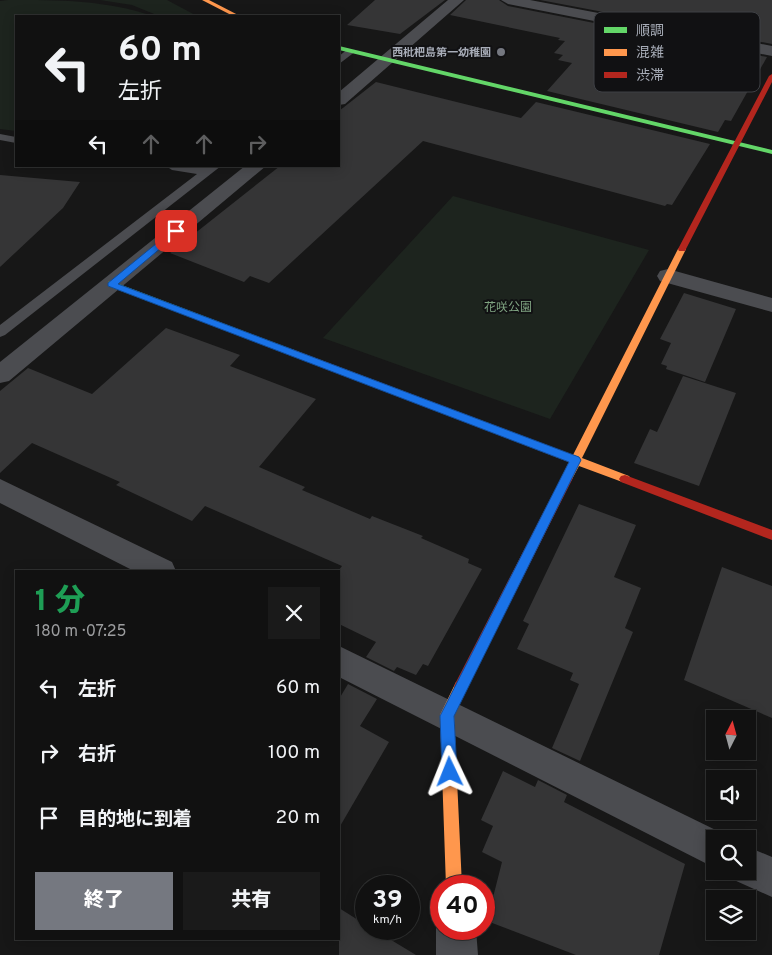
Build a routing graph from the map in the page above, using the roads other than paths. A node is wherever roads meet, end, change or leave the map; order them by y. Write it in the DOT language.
graph roads {
  1 [pos="205,0"];
  2 [pos="457,0"];
  3 [pos="508,0"];
  4 [pos="235,15"];
  5 [pos="594,17"];
  6 [pos="340,48"];
  7 [pos="351,51"];
  8 [pos="340,60"];
  9 [pos="386,60"];
  10 [pos="772,76"];
  11 [pos="340,99"];
  12 [pos="0,137"];
  13 [pos="15,140"];
  14 [pos="735,144"];
  15 [pos="772,152"];
  16 [pos="185,167"];
  17 [pos="256,167"];
  18 [pos="211,169"];
  19 [pos="668,276"];
  20 [pos="111,284"];
  21 [pos="772,305"];
  22 [pos="0,332"];
  23 [pos="0,375"];
  24 [pos="575,460"];
  25 [pos="0,490"];
  26 [pos="772,535"];
  27 [pos="158,570"];
  28 [pos="340,662"];
  29 [pos="447,716"];
  30 [pos="706,846"];
  31 [pos="756,870"];
  32 [pos="454,875"];
  33 [pos="772,878"];
  34 [pos="456,940"];
  35 [pos="457,955"];
  1 -- 4 [label="street"];
  2 -- 9 [label="street"];
  3 -- 5 [label="street"];
  6 -- 7 [label="street"];
  7 -- 8 [label="lane"];
  7 -- 9 [label="street"];
  9 -- 11 [label="street"];
  9 -- 14 [label="street"];
  10 -- 14 [label="street"];
  12 -- 13 [label="lane"];
  14 -- 15 [label="street"];
  14 -- 19 [label="street"];
  16 -- 18 [label="lane"];
  17 -- 20 [label="street"];
  18 -- 22 [label="lane"];
  19 -- 21 [label="street"];
  19 -- 24 [label="street"];
  20 -- 23 [label="street"];
  20 -- 24 [label="street"];
  24 -- 26 [label="street"];
  24 -- 29 [label="street"];
  25 -- 27 [label="street"];
  28 -- 29 [label="street"];
  29 -- 30 [label="street"];
  29 -- 32 [label="street"];
  31 -- 33 [label="street"];
  34 -- 35 [label="street"];
}
